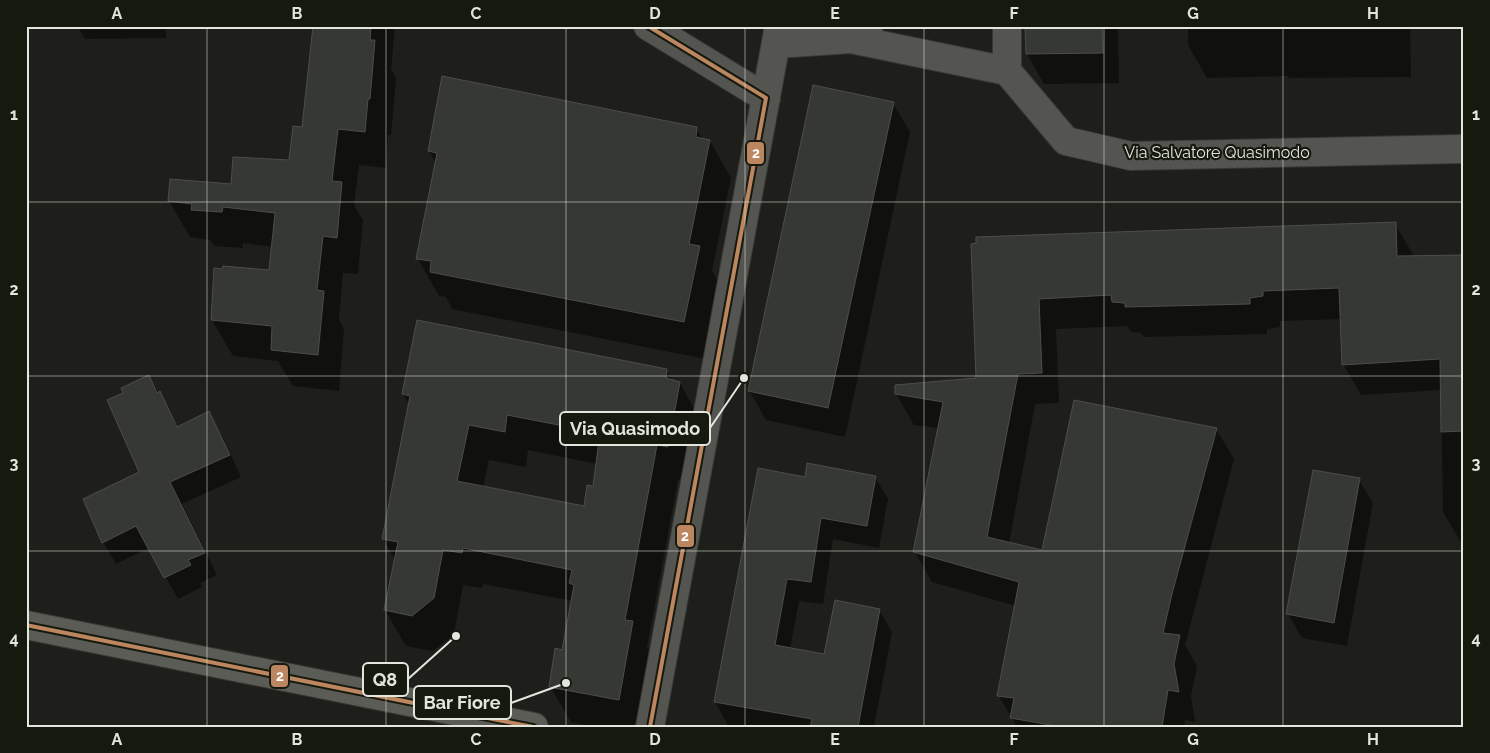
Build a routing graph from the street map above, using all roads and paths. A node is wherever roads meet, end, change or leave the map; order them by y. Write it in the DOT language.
graph roads {
  1 [pos="648,26"];
  2 [pos="878,26"];
  3 [pos="1007,26"];
  4 [pos="778,35"];
  5 [pos="851,39"];
  6 [pos="1007,71"];
  7 [pos="766,98"];
  8 [pos="1462,147"];
  9 [pos="26,625"];
  10 [pos="534,727"];
  11 [pos="650,727"];
  1 -- 7 [label="street"];
  2 -- 5 [label="street"];
  3 -- 6 [label="street"];
  4 -- 5 [label="street"];
  4 -- 7 [label="street"];
  5 -- 6 [label="street"];
  6 -- 8 [label="street, Via Salvatore Quasimodo"];
  7 -- 11 [label="street"];
  9 -- 10 [label="main road"];
}
